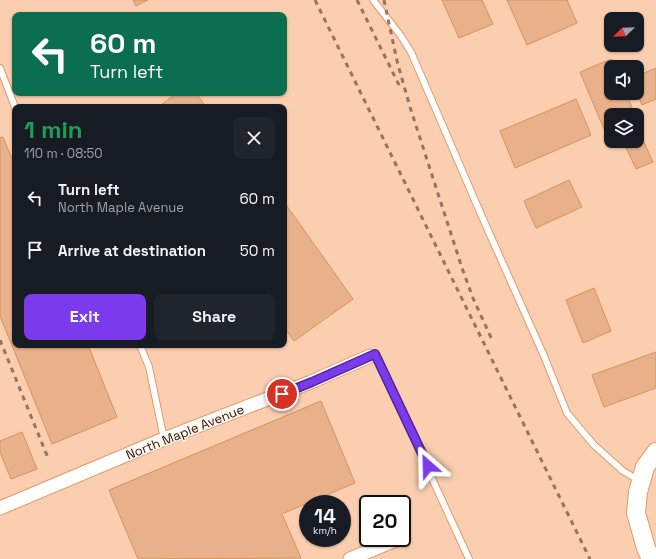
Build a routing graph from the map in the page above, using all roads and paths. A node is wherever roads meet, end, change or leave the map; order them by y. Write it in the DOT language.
graph roads {
  1 [pos="373,0"];
  2 [pos="0,68"];
  3 [pos="14,104"];
  4 [pos="141,348"];
  5 [pos="370,356"];
  6 [pos="164,439"];
  7 [pos="656,452"];
  8 [pos="641,482"];
  9 [pos="0,508"];
  10 [pos="379,547"];
  11 [pos="350,559"];
  12 [pos="469,559"];
  13 [pos="651,559"];
  1 -- 8 [label="lane"];
  2 -- 3 [label="lane"];
  4 -- 6 [label="lane"];
  5 -- 6 [label="street, North Maple Avenue"];
  5 -- 12 [label="lane"];
  6 -- 9 [label="street, North Maple Avenue"];
  7 -- 8 [label="street"];
  8 -- 13 [label="street"];
  10 -- 11 [label="street"];
}
